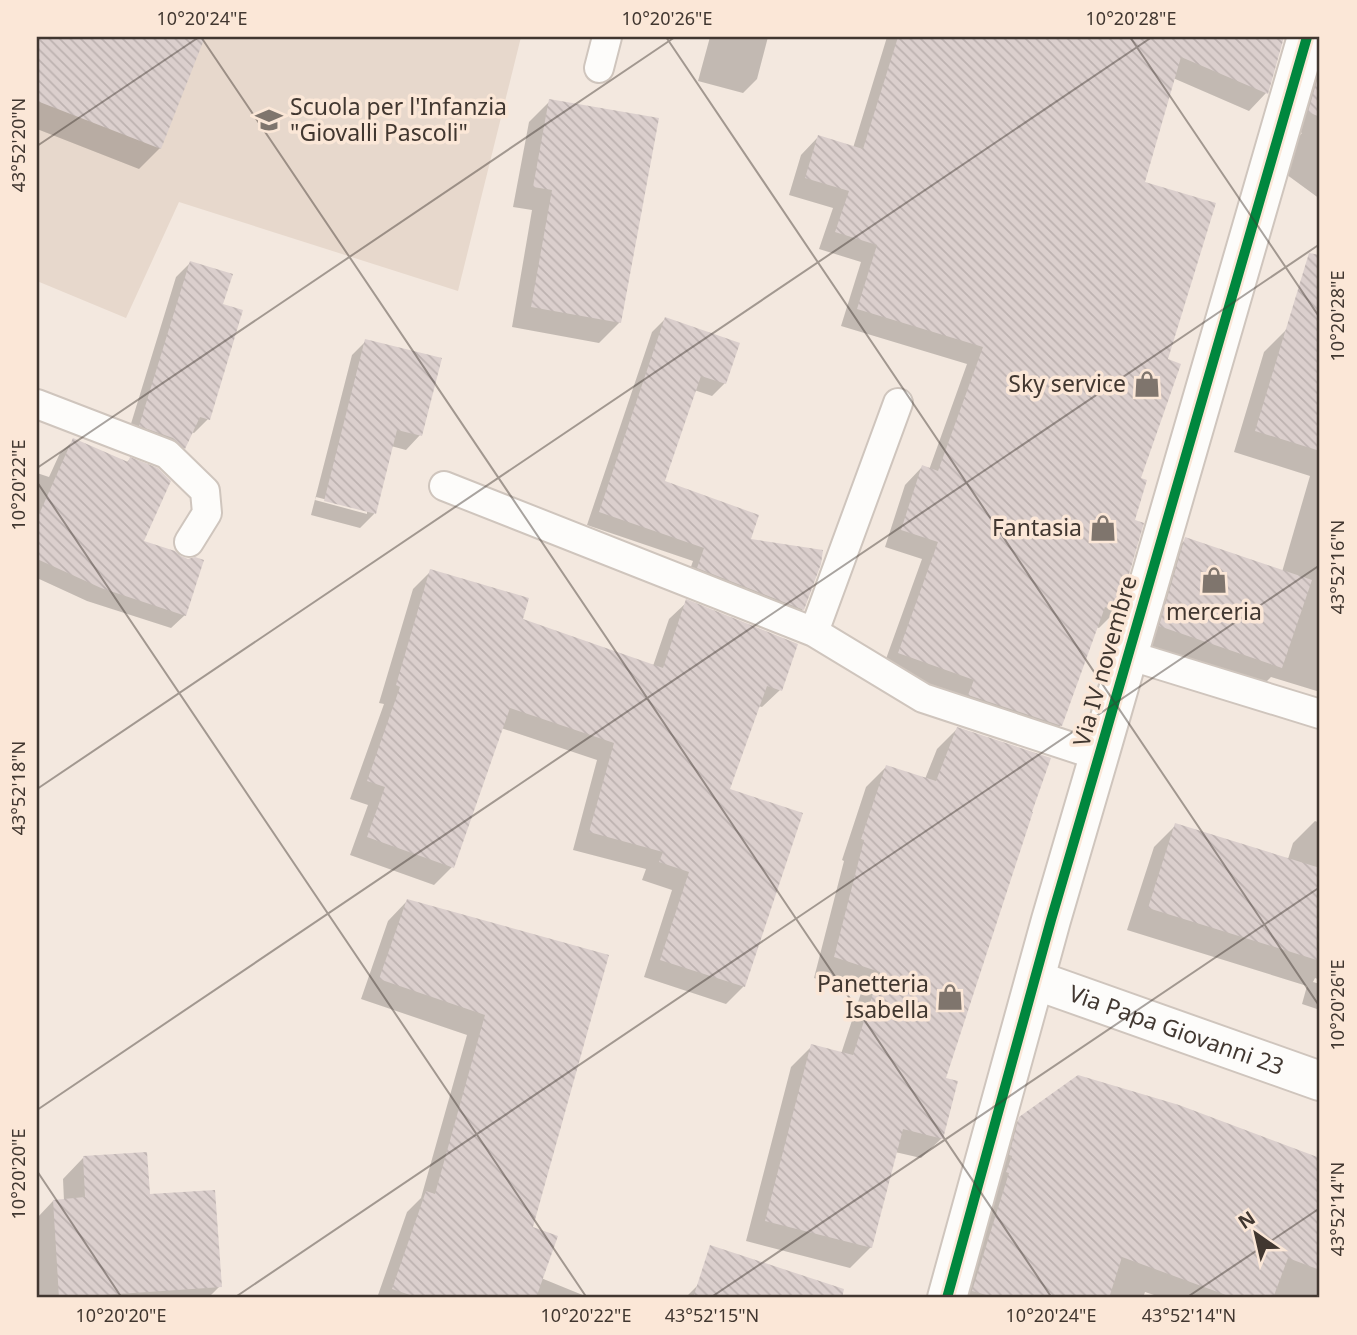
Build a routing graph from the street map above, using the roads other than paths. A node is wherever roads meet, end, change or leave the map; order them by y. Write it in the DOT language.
graph roads {
  1 [pos="607,37"];
  2 [pos="1307,37"];
  3 [pos="598,68"];
  4 [pos="898,402"];
  5 [pos="37,404"];
  6 [pos="444,486"];
  7 [pos="189,542"];
  8 [pos="814,632"];
  9 [pos="1128,655"];
  10 [pos="1320,714"];
  11 [pos="1099,756"];
  12 [pos="1035,980"];
  13 [pos="1320,1081"];
  14 [pos="947,1298"];
  1 -- 3 [label="lane"];
  2 -- 9 [label="street, Via IV novembre"];
  4 -- 8 [label="lane"];
  5 -- 7 [label="lane"];
  6 -- 8 [label="lane"];
  8 -- 11 [label="lane"];
  9 -- 10 [label="lane"];
  9 -- 11 [label="street, Via IV novembre"];
  11 -- 12 [label="street, Via IV novembre"];
  12 -- 13 [label="street, Via Papa Giovanni 23"];
  12 -- 14 [label="street, Via IV novembre"];
}
